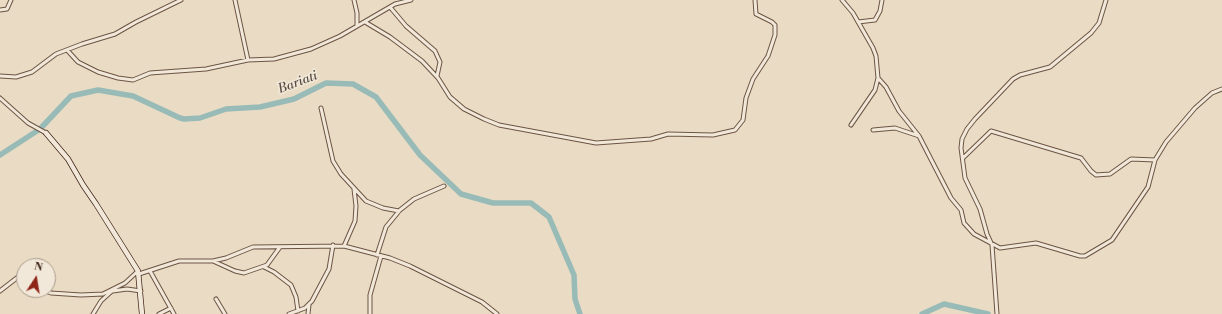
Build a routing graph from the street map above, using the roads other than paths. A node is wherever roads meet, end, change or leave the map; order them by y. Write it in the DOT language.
graph roads {
  1 [pos="12,0"];
  2 [pos="181,0"];
  3 [pos="234,0"];
  4 [pos="354,0"];
  5 [pos="411,0"];
  6 [pos="755,0"];
  7 [pos="842,0"];
  8 [pos="882,0"];
  9 [pos="1106,0"];
  10 [pos="390,7"];
  11 [pos="0,10"];
  12 [pos="365,22"];
  13 [pos="858,22"];
  14 [pos="357,26"];
  15 [pos="67,50"];
  16 [pos="248,60"];
  17 [pos="0,76"];
  18 [pos="437,76"];
  19 [pos="878,78"];
  20 [pos="1222,89"];
  21 [pos="0,98"];
  22 [pos="321,108"];
  23 [pos="851,124"];
  24 [pos="873,130"];
  25 [pos="46,133"];
  26 [pos="919,136"];
  27 [pos="963,158"];
  28 [pos="1155,160"];
  29 [pos="444,186"];
  30 [pos="354,189"];
  31 [pos="399,211"];
  32 [pos="991,243"];
  33 [pos="333,245"];
  34 [pos="280,246"];
  35 [pos="344,246"];
  36 [pos="379,256"];
  37 [pos="213,261"];
  38 [pos="264,267"];
  39 [pos="150,271"];
  40 [pos="139,273"];
  41 [pos="16,279"];
  42 [pos="113,290"];
  43 [pos="0,291"];
  44 [pos="141,291"];
  45 [pos="56,293"];
  46 [pos="216,299"];
  47 [pos="309,305"];
  48 [pos="171,308"];
  49 [pos="298,311"];
  50 [pos="93,314"];
  51 [pos="142,314"];
  52 [pos="159,314"];
  53 [pos="174,314"];
  54 [pos="225,314"];
  55 [pos="289,314"];
  56 [pos="308,314"];
  57 [pos="370,314"];
  58 [pos="497,314"];
  59 [pos="997,314"];
  1 -- 11 [label="street"];
  2 -- 15 [label="street"];
  3 -- 16 [label="street"];
  4 -- 14 [label="street"];
  5 -- 10 [label="street"];
  6 -- 18 [label="street"];
  7 -- 13 [label="street"];
  8 -- 13 [label="street"];
  9 -- 27 [label="street"];
  10 -- 12 [label="street"];
  10 -- 18 [label="street"];
  12 -- 14 [label="street"];
  12 -- 18 [label="street"];
  13 -- 19 [label="street"];
  14 -- 16 [label="street"];
  15 -- 16 [label="street"];
  15 -- 17 [label="street"];
  19 -- 23 [label="street"];
  19 -- 26 [label="street"];
  20 -- 28 [label="street"];
  21 -- 25 [label="street"];
  22 -- 30 [label="street"];
  24 -- 26 [label="street"];
  25 -- 40 [label="street"];
  26 -- 32 [label="street"];
  27 -- 28 [label="street"];
  27 -- 32 [label="street"];
  28 -- 32 [label="street"];
  29 -- 31 [label="street"];
  30 -- 31 [label="street"];
  30 -- 35 [label="street"];
  31 -- 36 [label="street"];
  32 -- 59 [label="street"];
  33 -- 34 [label="street"];
  33 -- 35 [label="street"];
  33 -- 47 [label="street"];
  34 -- 37 [label="street"];
  34 -- 38 [label="street"];
  35 -- 36 [label="street"];
  36 -- 57 [label="street"];
  36 -- 58 [label="street"];
  37 -- 38 [label="street"];
  37 -- 39 [label="street"];
  38 -- 49 [label="street"];
  39 -- 40 [label="street"];
  39 -- 48 [label="street"];
  40 -- 42 [label="street"];
  40 -- 44 [label="street"];
  41 -- 43 [label="street"];
  42 -- 44 [label="street"];
  42 -- 45 [label="street"];
  42 -- 50 [label="street"];
  44 -- 51 [label="street"];
  46 -- 54 [label="street"];
  47 -- 49 [label="street"];
  47 -- 56 [label="street"];
  48 -- 52 [label="street"];
  48 -- 53 [label="street"];
  49 -- 55 [label="street"];
}
